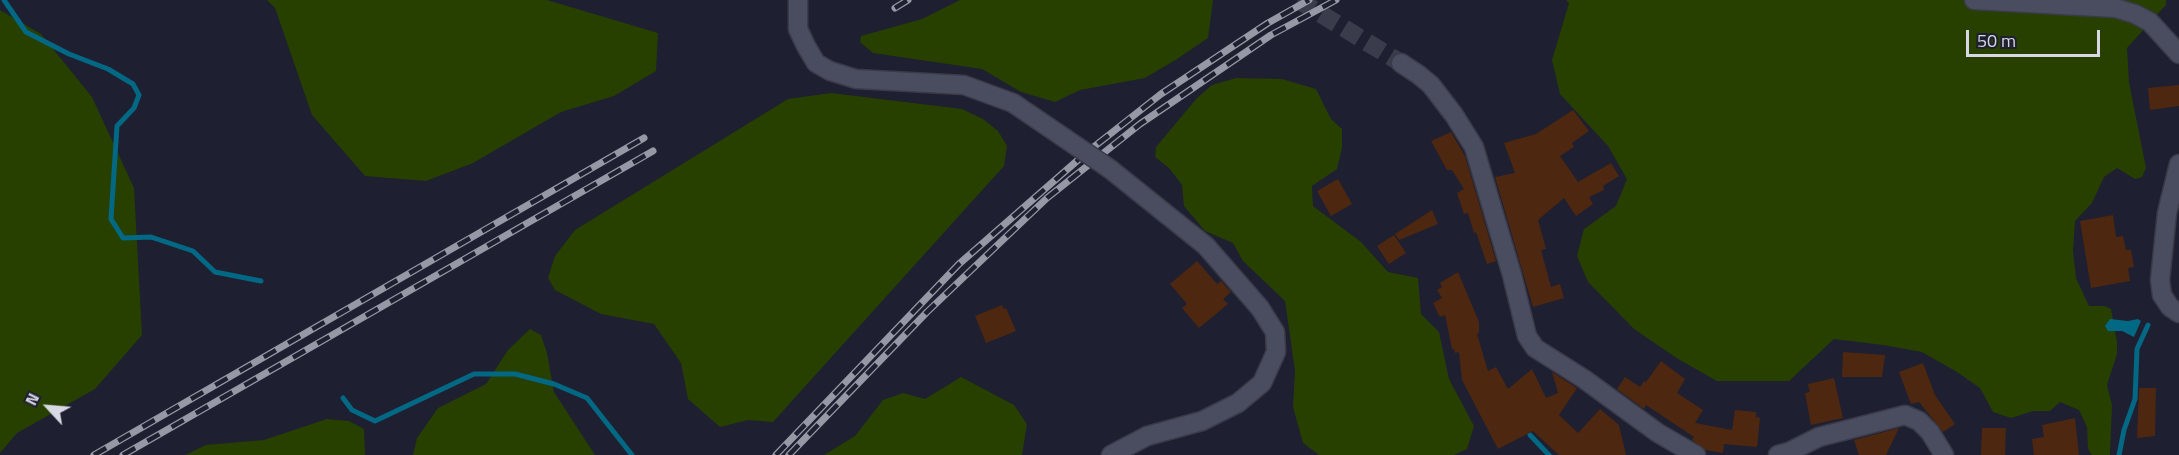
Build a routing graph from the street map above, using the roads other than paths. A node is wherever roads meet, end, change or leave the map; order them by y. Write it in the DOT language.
graph roads {
  1 [pos="798,0"];
  2 [pos="1974,0"];
  3 [pos="2179,54"];
  4 [pos="1401,63"];
  5 [pos="2179,164"];
  6 [pos="2179,313"];
  7 [pos="1112,455"];
  8 [pos="1696,455"];
  9 [pos="1778,455"];
  10 [pos="1944,455"];
  1 -- 7 [label="street, bridge"];
  2 -- 3 [label="street"];
  4 -- 8 [label="street"];
  5 -- 6 [label="street"];
  9 -- 10 [label="street"];
}
